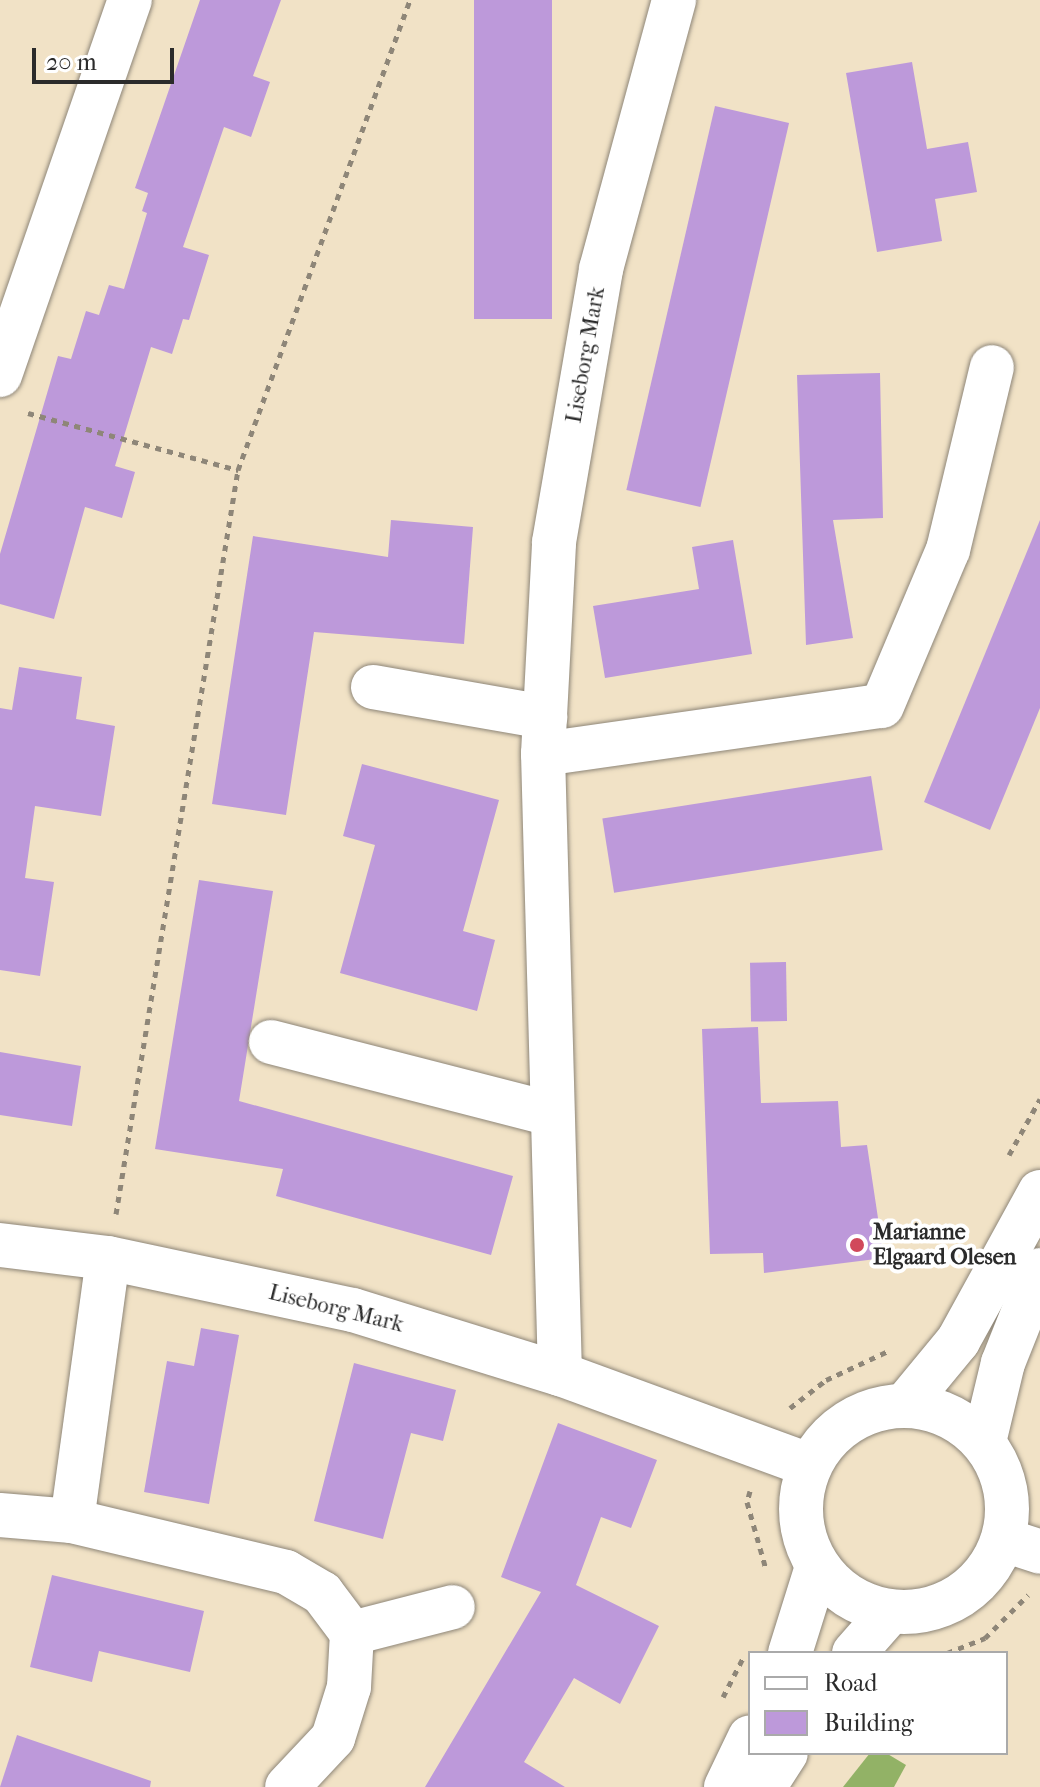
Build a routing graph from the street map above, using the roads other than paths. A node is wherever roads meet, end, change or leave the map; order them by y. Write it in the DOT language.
graph roads {
  1 [pos="130,0"];
  2 [pos="674,0"];
  3 [pos="992,367"];
  4 [pos="8,392"];
  5 [pos="373,687"];
  6 [pos="544,735"];
  7 [pos="271,1042"];
  8 [pos="552,1114"];
  9 [pos="1040,1192"];
  10 [pos="0,1245"];
  11 [pos="108,1258"];
  12 [pos="1040,1270"];
  13 [pos="560,1374"];
  14 [pos="906,1404"];
  15 [pos="984,1442"];
  16 [pos="809,1465"];
  17 [pos="0,1515"];
  18 [pos="72,1521"];
  19 [pos="1026,1558"];
  20 [pos="817,1567"];
  21 [pos="453,1607"];
  22 [pos="890,1612"];
  23 [pos="352,1633"];
  24 [pos="791,1651"];
  25 [pos="856,1651"];
  26 [pos="748,1741"];
  27 [pos="785,1755"];
  28 [pos="287,1787"];
  29 [pos="726,1787"];
  30 [pos="764,1787"];
  1 -- 4 [label="street"];
  2 -- 6 [label="street, Liseborg Mark"];
  3 -- 6 [label="street"];
  5 -- 6 [label="street"];
  6 -- 8 [label="street, Liseborg Mark"];
  7 -- 8 [label="street"];
  8 -- 13 [label="street, Liseborg Mark"];
  9 -- 14 [label="street"];
  10 -- 11 [label="street, Liseborg Mark"];
  11 -- 13 [label="street, Liseborg Mark"];
  11 -- 18 [label="street"];
  12 -- 15 [label="street"];
  13 -- 16 [label="street, Liseborg Mark"];
  14 -- 15 [label="street"];
  14 -- 16 [label="street"];
  15 -- 19 [label="street"];
  16 -- 20 [label="street"];
  17 -- 18 [label="street"];
  18 -- 23 [label="street"];
  19 -- 22 [label="street"];
  20 -- 22 [label="street"];
  20 -- 24 [label="street"];
  21 -- 23 [label="street"];
  22 -- 25 [label="street"];
  23 -- 28 [label="street"];
  26 -- 29 [label="street"];
  27 -- 30 [label="street"];
}
